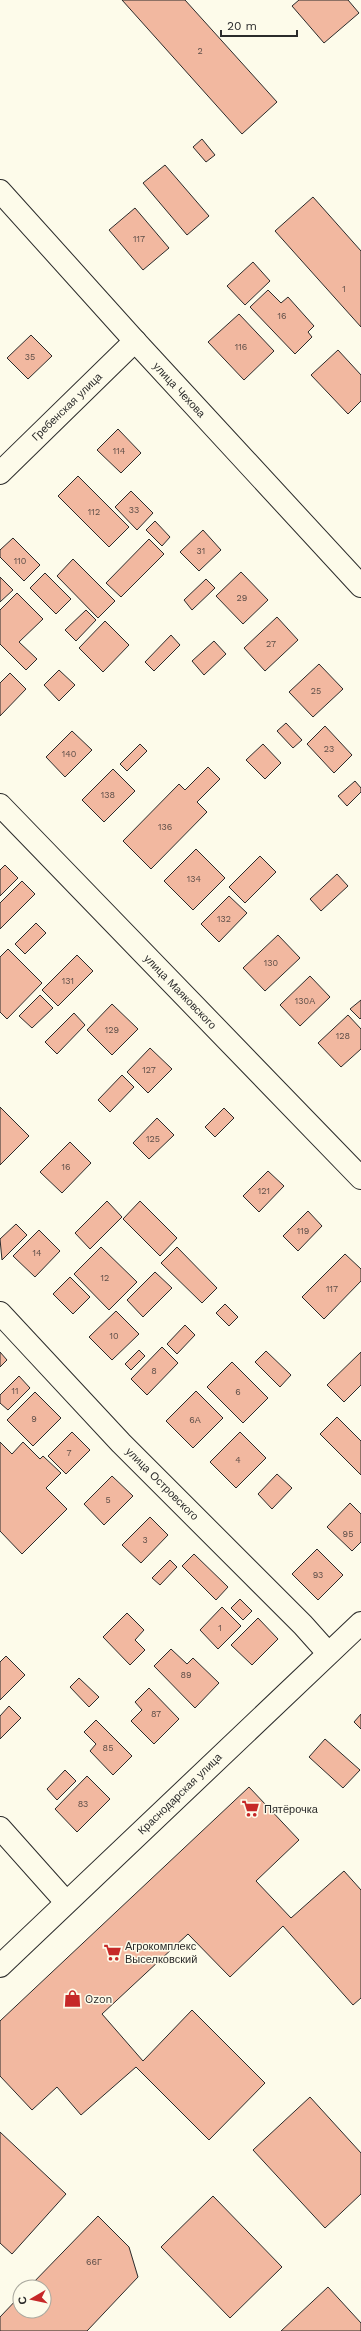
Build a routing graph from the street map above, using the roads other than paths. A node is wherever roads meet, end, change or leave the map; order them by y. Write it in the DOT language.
graph roads {
  1 [pos="0,191"];
  2 [pos="134,341"];
  3 [pos="0,473"];
  4 [pos="361,586"];
  5 [pos="0,805"];
  6 [pos="361,1178"];
  7 [pos="0,1313"];
  8 [pos="361,1623"];
  9 [pos="328,1653"];
  10 [pos="0,1828"];
  11 [pos="66,1902"];
  12 [pos="0,1966"];
  1 -- 2 [label="street, улица Чехова"];
  2 -- 3 [label="street, Гребенская улица"];
  2 -- 4 [label="street, улица Чехова"];
  5 -- 6 [label="street, улица Маяковского"];
  7 -- 9 [label="street, улица Островского"];
  8 -- 9 [label="street, Краснодарская улица"];
  9 -- 11 [label="street, Краснодарская улица"];
  10 -- 11 [label="street"];
  11 -- 12 [label="street, Краснодарская улица"];
}
